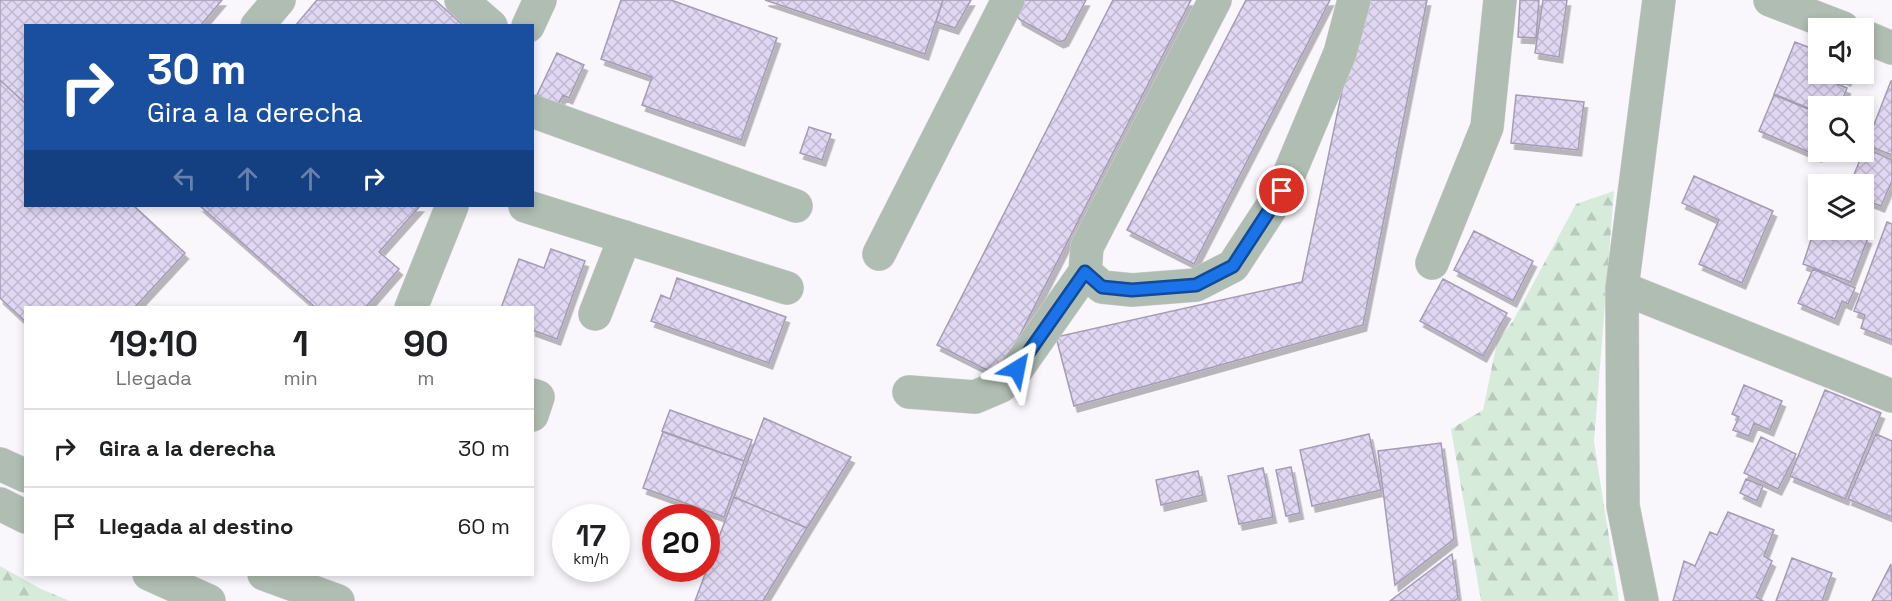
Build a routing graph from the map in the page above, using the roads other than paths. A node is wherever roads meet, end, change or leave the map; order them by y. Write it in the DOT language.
graph roads {
  1 [pos="279,0"];
  2 [pos="461,0"];
  3 [pos="540,0"];
  4 [pos="1008,0"];
  5 [pos="1215,0"];
  6 [pos="1354,0"];
  7 [pos="1500,0"];
  8 [pos="1659,0"];
  9 [pos="1770,0"];
  10 [pos="1817,18"];
  11 [pos="259,24"];
  12 [pos="489,24"];
  13 [pos="529,24"];
  14 [pos="1874,41"];
  15 [pos="1892,48"];
  16 [pos="534,112"];
  17 [pos="796,206"];
  18 [pos="452,207"];
  19 [pos="528,207"];
  20 [pos="625,237"];
  21 [pos="879,255"];
  22 [pos="1432,263"];
  23 [pos="1085,272"];
  24 [pos="787,288"];
  25 [pos="1622,288"];
  26 [pos="412,306"];
  27 [pos="595,314"];
  28 [pos="909,392"];
  29 [pos="534,396"];
  30 [pos="1892,396"];
  31 [pos="534,409"];
  32 [pos="0,464"];
  33 [pos="24,475"];
  34 [pos="0,504"];
  35 [pos="24,516"];
  36 [pos="153,576"];
  37 [pos="285,584"];
  38 [pos="208,601"];
  39 [pos="338,601"];
  40 [pos="1642,601"];
  1 -- 11 [label="street"];
  2 -- 12 [label="street"];
  3 -- 13 [label="street"];
  4 -- 21 [label="street"];
  5 -- 23 [label="street"];
  6 -- 23 [label="street"];
  7 -- 22 [label="street"];
  8 -- 25 [label="street"];
  9 -- 10 [label="street"];
  14 -- 15 [label="street"];
  16 -- 17 [label="street"];
  18 -- 26 [label="street"];
  19 -- 20 [label="street"];
  20 -- 24 [label="street"];
  20 -- 27 [label="street"];
  23 -- 28 [label="street"];
  25 -- 30 [label="street"];
  25 -- 40 [label="street"];
  29 -- 31 [label="street"];
  32 -- 33 [label="street"];
  34 -- 35 [label="street"];
  36 -- 38 [label="street"];
  37 -- 39 [label="street"];
}
